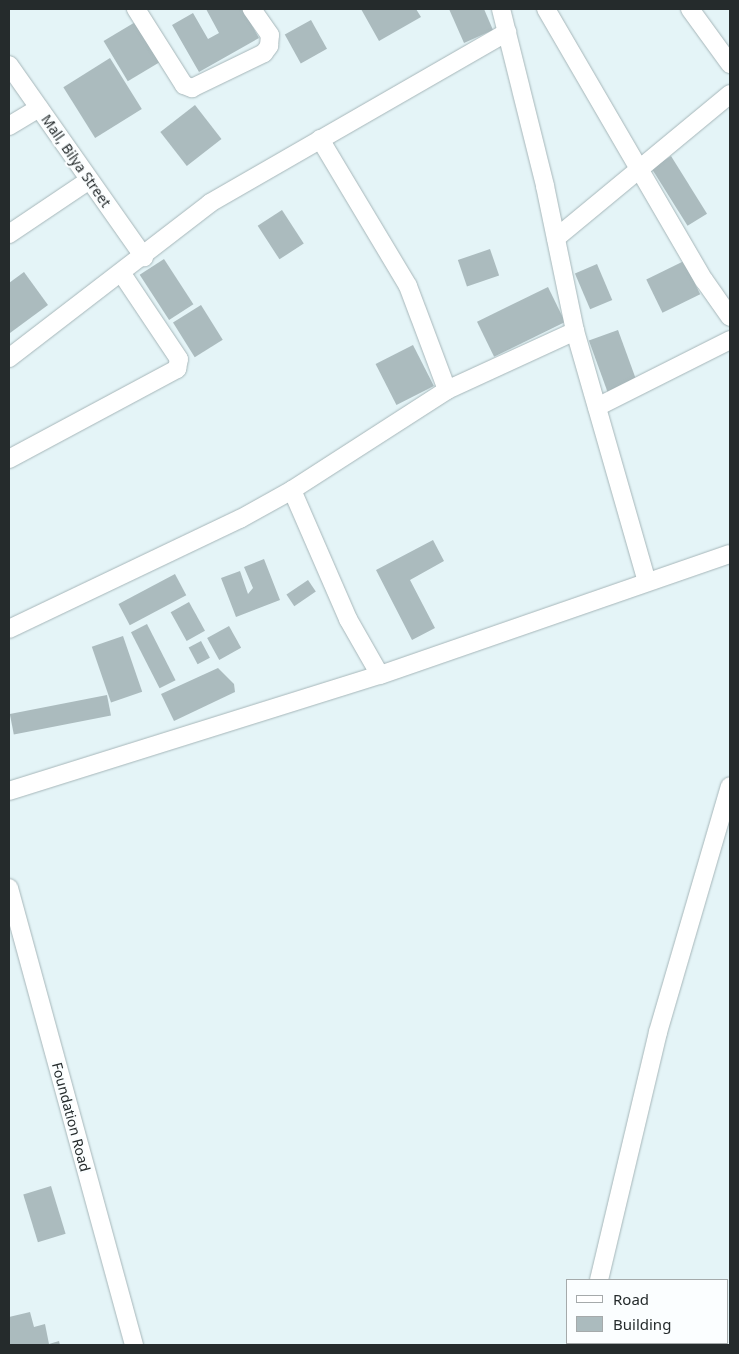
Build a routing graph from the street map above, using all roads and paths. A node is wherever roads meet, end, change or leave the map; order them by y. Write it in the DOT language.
graph roads {
  1 [pos="136,9"];
  2 [pos="252,9"];
  3 [pos="501,9"];
  4 [pos="546,9"];
  5 [pos="690,9"];
  6 [pos="507,32"];
  7 [pos="730,64"];
  8 [pos="9,65"];
  9 [pos="730,94"];
  10 [pos="39,108"];
  11 [pos="9,126"];
  12 [pos="320,139"];
  13 [pos="639,171"];
  14 [pos="88,181"];
  15 [pos="9,234"];
  16 [pos="556,238"];
  17 [pos="144,256"];
  18 [pos="122,274"];
  19 [pos="730,317"];
  20 [pos="575,331"];
  21 [pos="730,340"];
  22 [pos="9,358"];
  23 [pos="447,390"];
  24 [pos="597,407"];
  25 [pos="9,459"];
  26 [pos="292,490"];
  27 [pos="730,554"];
  28 [pos="647,582"];
  29 [pos="9,629"];
  30 [pos="380,676"];
  31 [pos="730,786"];
  32 [pos="9,790"];
  33 [pos="9,888"];
  34 [pos="599,1279"];
  35 [pos="134,1345"];
  1 -- 2 [label="street"];
  3 -- 6 [label="street"];
  4 -- 13 [label="street"];
  5 -- 7 [label="street"];
  6 -- 12 [label="street"];
  6 -- 16 [label="street"];
  8 -- 10 [label="street, Mall, Bilya Street"];
  9 -- 13 [label="street"];
  10 -- 11 [label="street"];
  10 -- 14 [label="street, Mall, Bilya Street"];
  12 -- 17 [label="street"];
  12 -- 23 [label="street"];
  13 -- 16 [label="street"];
  13 -- 19 [label="street"];
  14 -- 15 [label="street"];
  14 -- 17 [label="street, Mall, Bilya Street"];
  16 -- 20 [label="street"];
  17 -- 18 [label="street"];
  18 -- 22 [label="street"];
  18 -- 25 [label="street"];
  20 -- 23 [label="street"];
  20 -- 24 [label="street"];
  21 -- 24 [label="street"];
  23 -- 26 [label="street"];
  24 -- 28 [label="street"];
  26 -- 29 [label="street"];
  26 -- 30 [label="street"];
  27 -- 28 [label="street"];
  28 -- 30 [label="street"];
  30 -- 32 [label="street"];
  31 -- 34 [label="street"];
  33 -- 35 [label="street, Foundation Road"];
}
